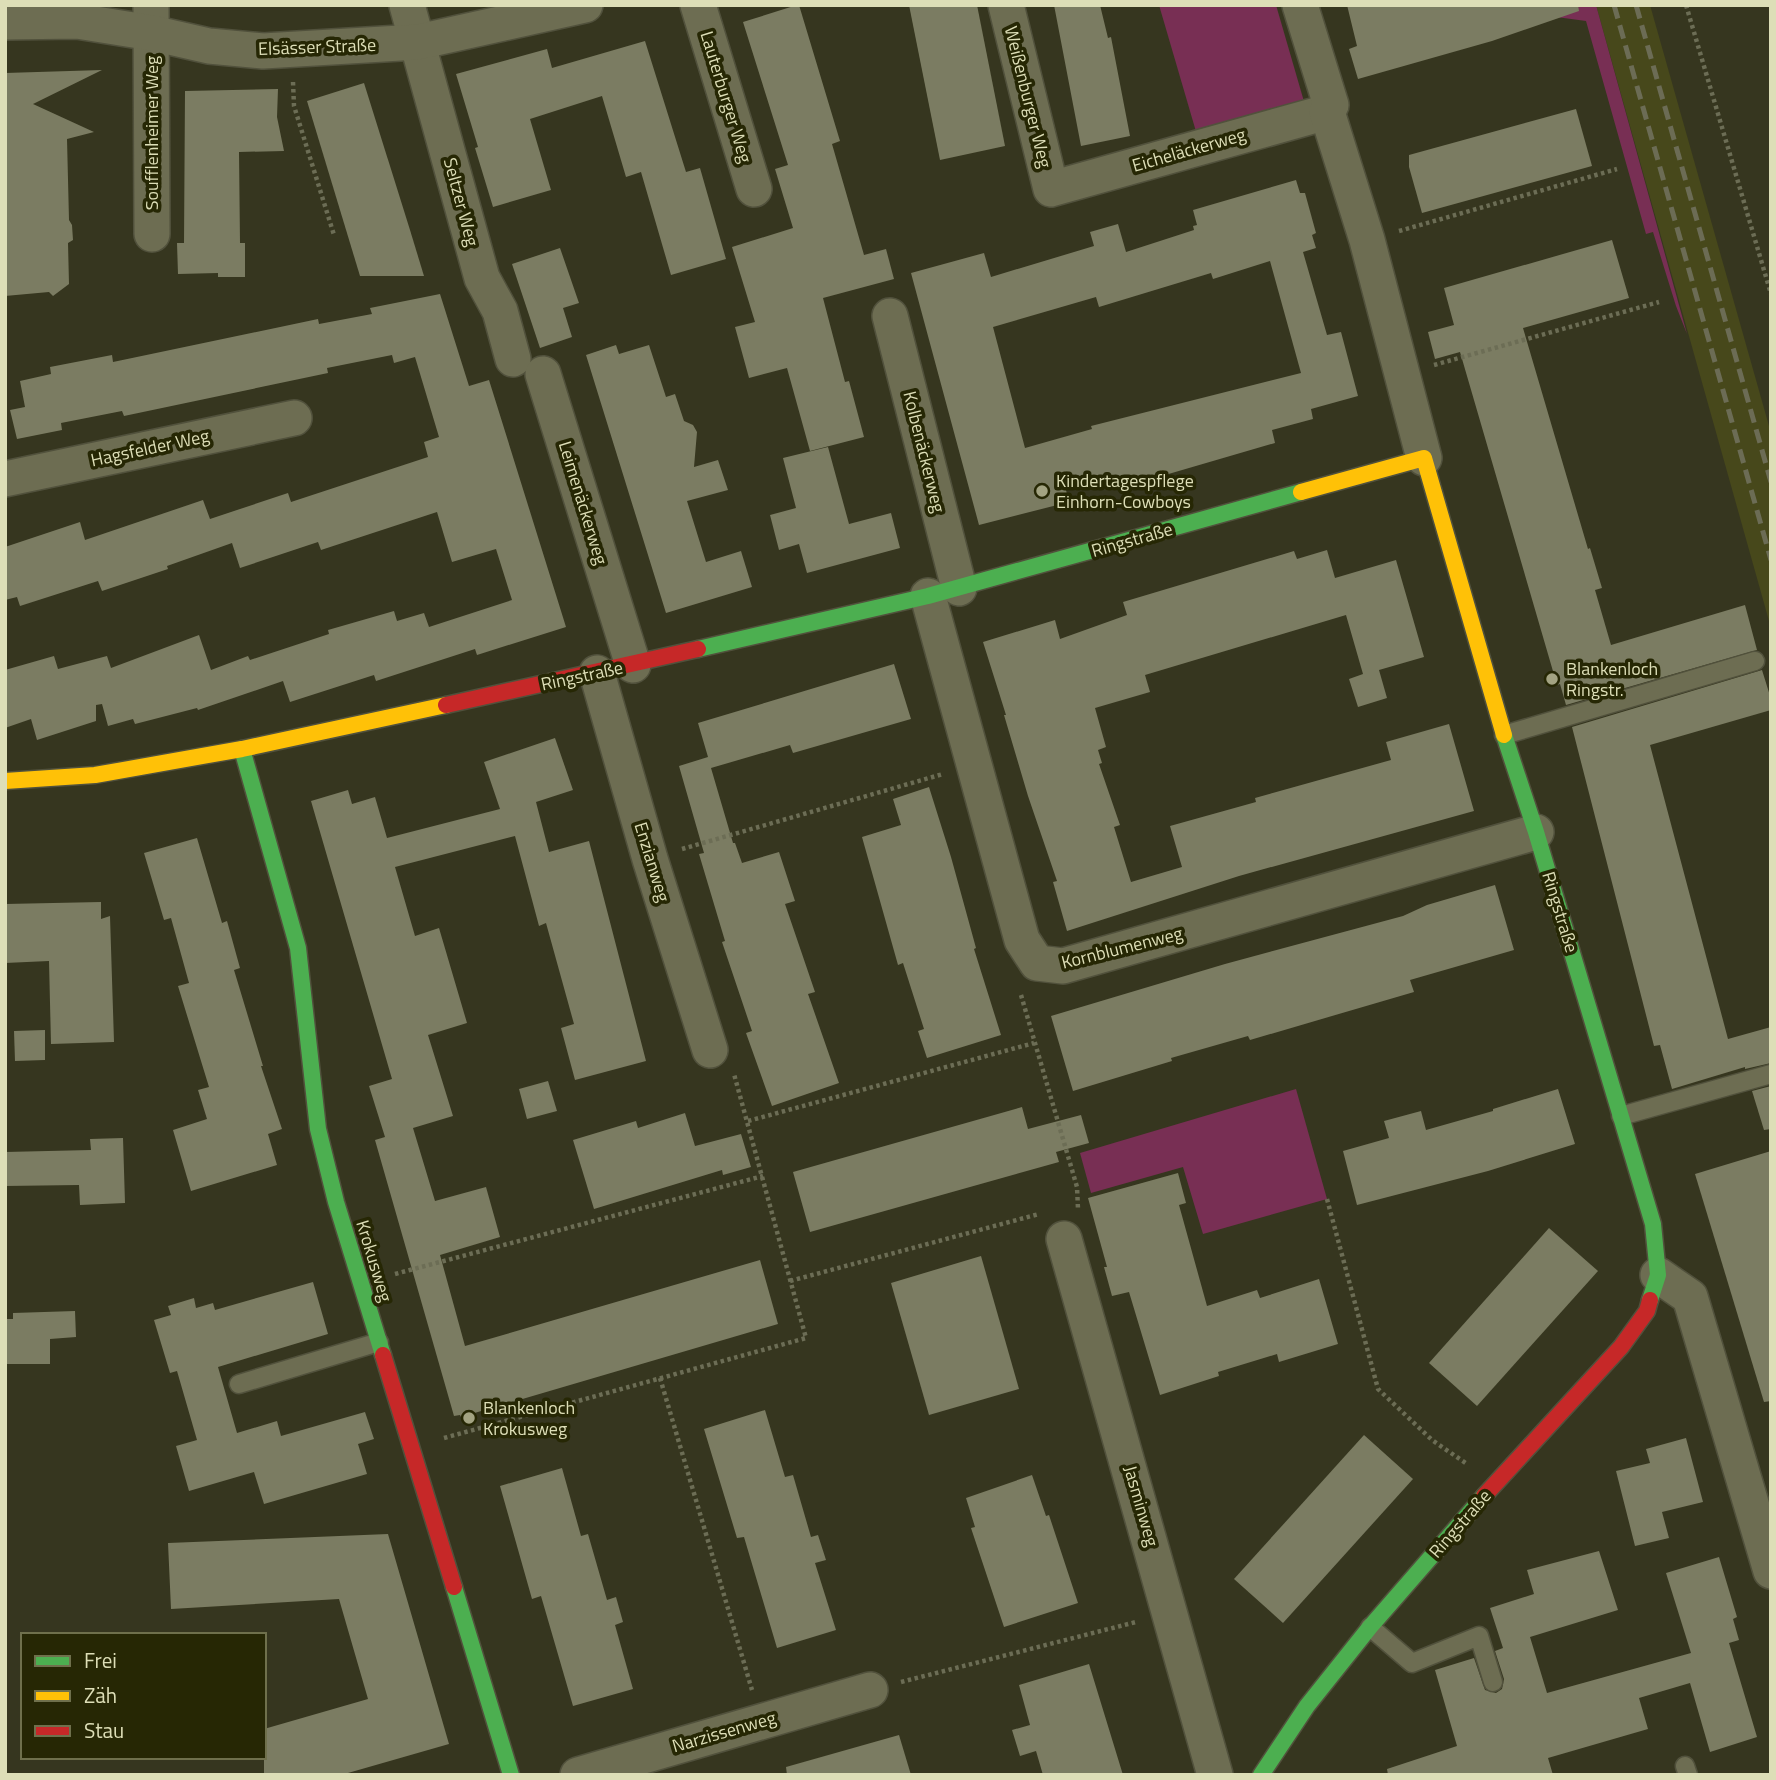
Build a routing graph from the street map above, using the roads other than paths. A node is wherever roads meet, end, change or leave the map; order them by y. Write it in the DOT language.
graph roads {
  1 [pos="407,5"];
  2 [pos="585,5"];
  3 [pos="698,5"];
  4 [pos="1006,5"];
  5 [pos="1300,5"];
  6 [pos="151,19"];
  7 [pos="5,22"];
  8 [pos="418,43"];
  9 [pos="1327,112"];
  10 [pos="754,189"];
  11 [pos="1051,189"];
  12 [pos="152,234"];
  13 [pos="890,316"];
  14 [pos="528,366"];
  15 [pos="294,418"];
  16 [pos="1424,458"];
  17 [pos="5,478"];
  18 [pos="943,592"];
  19 [pos="1755,661"];
  20 [pos="633,665"];
  21 [pos="597,673"];
  22 [pos="1504,735"];
  23 [pos="242,749"];
  24 [pos="5,781"];
  25 [pos="1536,832"];
  26 [pos="710,1050"];
  27 [pos="1771,1074"];
  28 [pos="1621,1116"];
  29 [pos="1057,1225"];
  30 [pos="1658,1275"];
  31 [pos="379,1342"];
  32 [pos="239,1384"];
  33 [pos="1771,1571"];
  34 [pos="1370,1627"];
  35 [pos="1493,1682"];
  36 [pos="870,1690"];
  37 [pos="512,1775"];
  38 [pos="578,1775"];
  39 [pos="1216,1775"];
  40 [pos="1261,1775"];
  1 -- 8 [label="street, Seltzer Weg"];
  2 -- 8 [label="street, Elsässer Straße"];
  3 -- 10 [label="street, Lauterburger Weg"];
  4 -- 11 [label="street, Weißenburger Weg"];
  5 -- 9 [label="street"];
  6 -- 7 [label="street, Elsässer Straße"];
  6 -- 8 [label="street, Elsässer Straße"];
  6 -- 12 [label="street, Soufflenheimer Weg"];
  8 -- 14 [label="street, Seltzer Weg"];
  9 -- 11 [label="street, Eicheläckerweg"];
  9 -- 16 [label="street"];
  13 -- 18 [label="street, Kolbenäckerweg"];
  14 -- 20 [label="street, Leimenäckerweg"];
  15 -- 17 [label="street, Hagsfelder Weg"];
  16 -- 18 [label="street, Ringstraße"];
  16 -- 22 [label="street, Ringstraße"];
  18 -- 20 [label="street, Ringstraße"];
  18 -- 25 [label="street, Kornblumenweg"];
  19 -- 22 [label="lane"];
  20 -- 21 [label="street, Ringstraße"];
  21 -- 23 [label="street, Ringstraße"];
  21 -- 26 [label="street, Enzianweg"];
  22 -- 25 [label="street, Ringstraße"];
  23 -- 24 [label="street, Ringstraße"];
  23 -- 31 [label="street, Krokusweg"];
  25 -- 28 [label="street, Ringstraße"];
  27 -- 28 [label="lane"];
  28 -- 30 [label="street, Ringstraße"];
  29 -- 39 [label="street, Jasminweg"];
  30 -- 33 [label="street"];
  30 -- 34 [label="street, Ringstraße"];
  31 -- 32 [label="lane"];
  31 -- 37 [label="street, Krokusweg"];
  34 -- 35 [label="lane"];
  34 -- 40 [label="street, Ringstraße"];
  36 -- 38 [label="street, Narzissenweg"];
}
